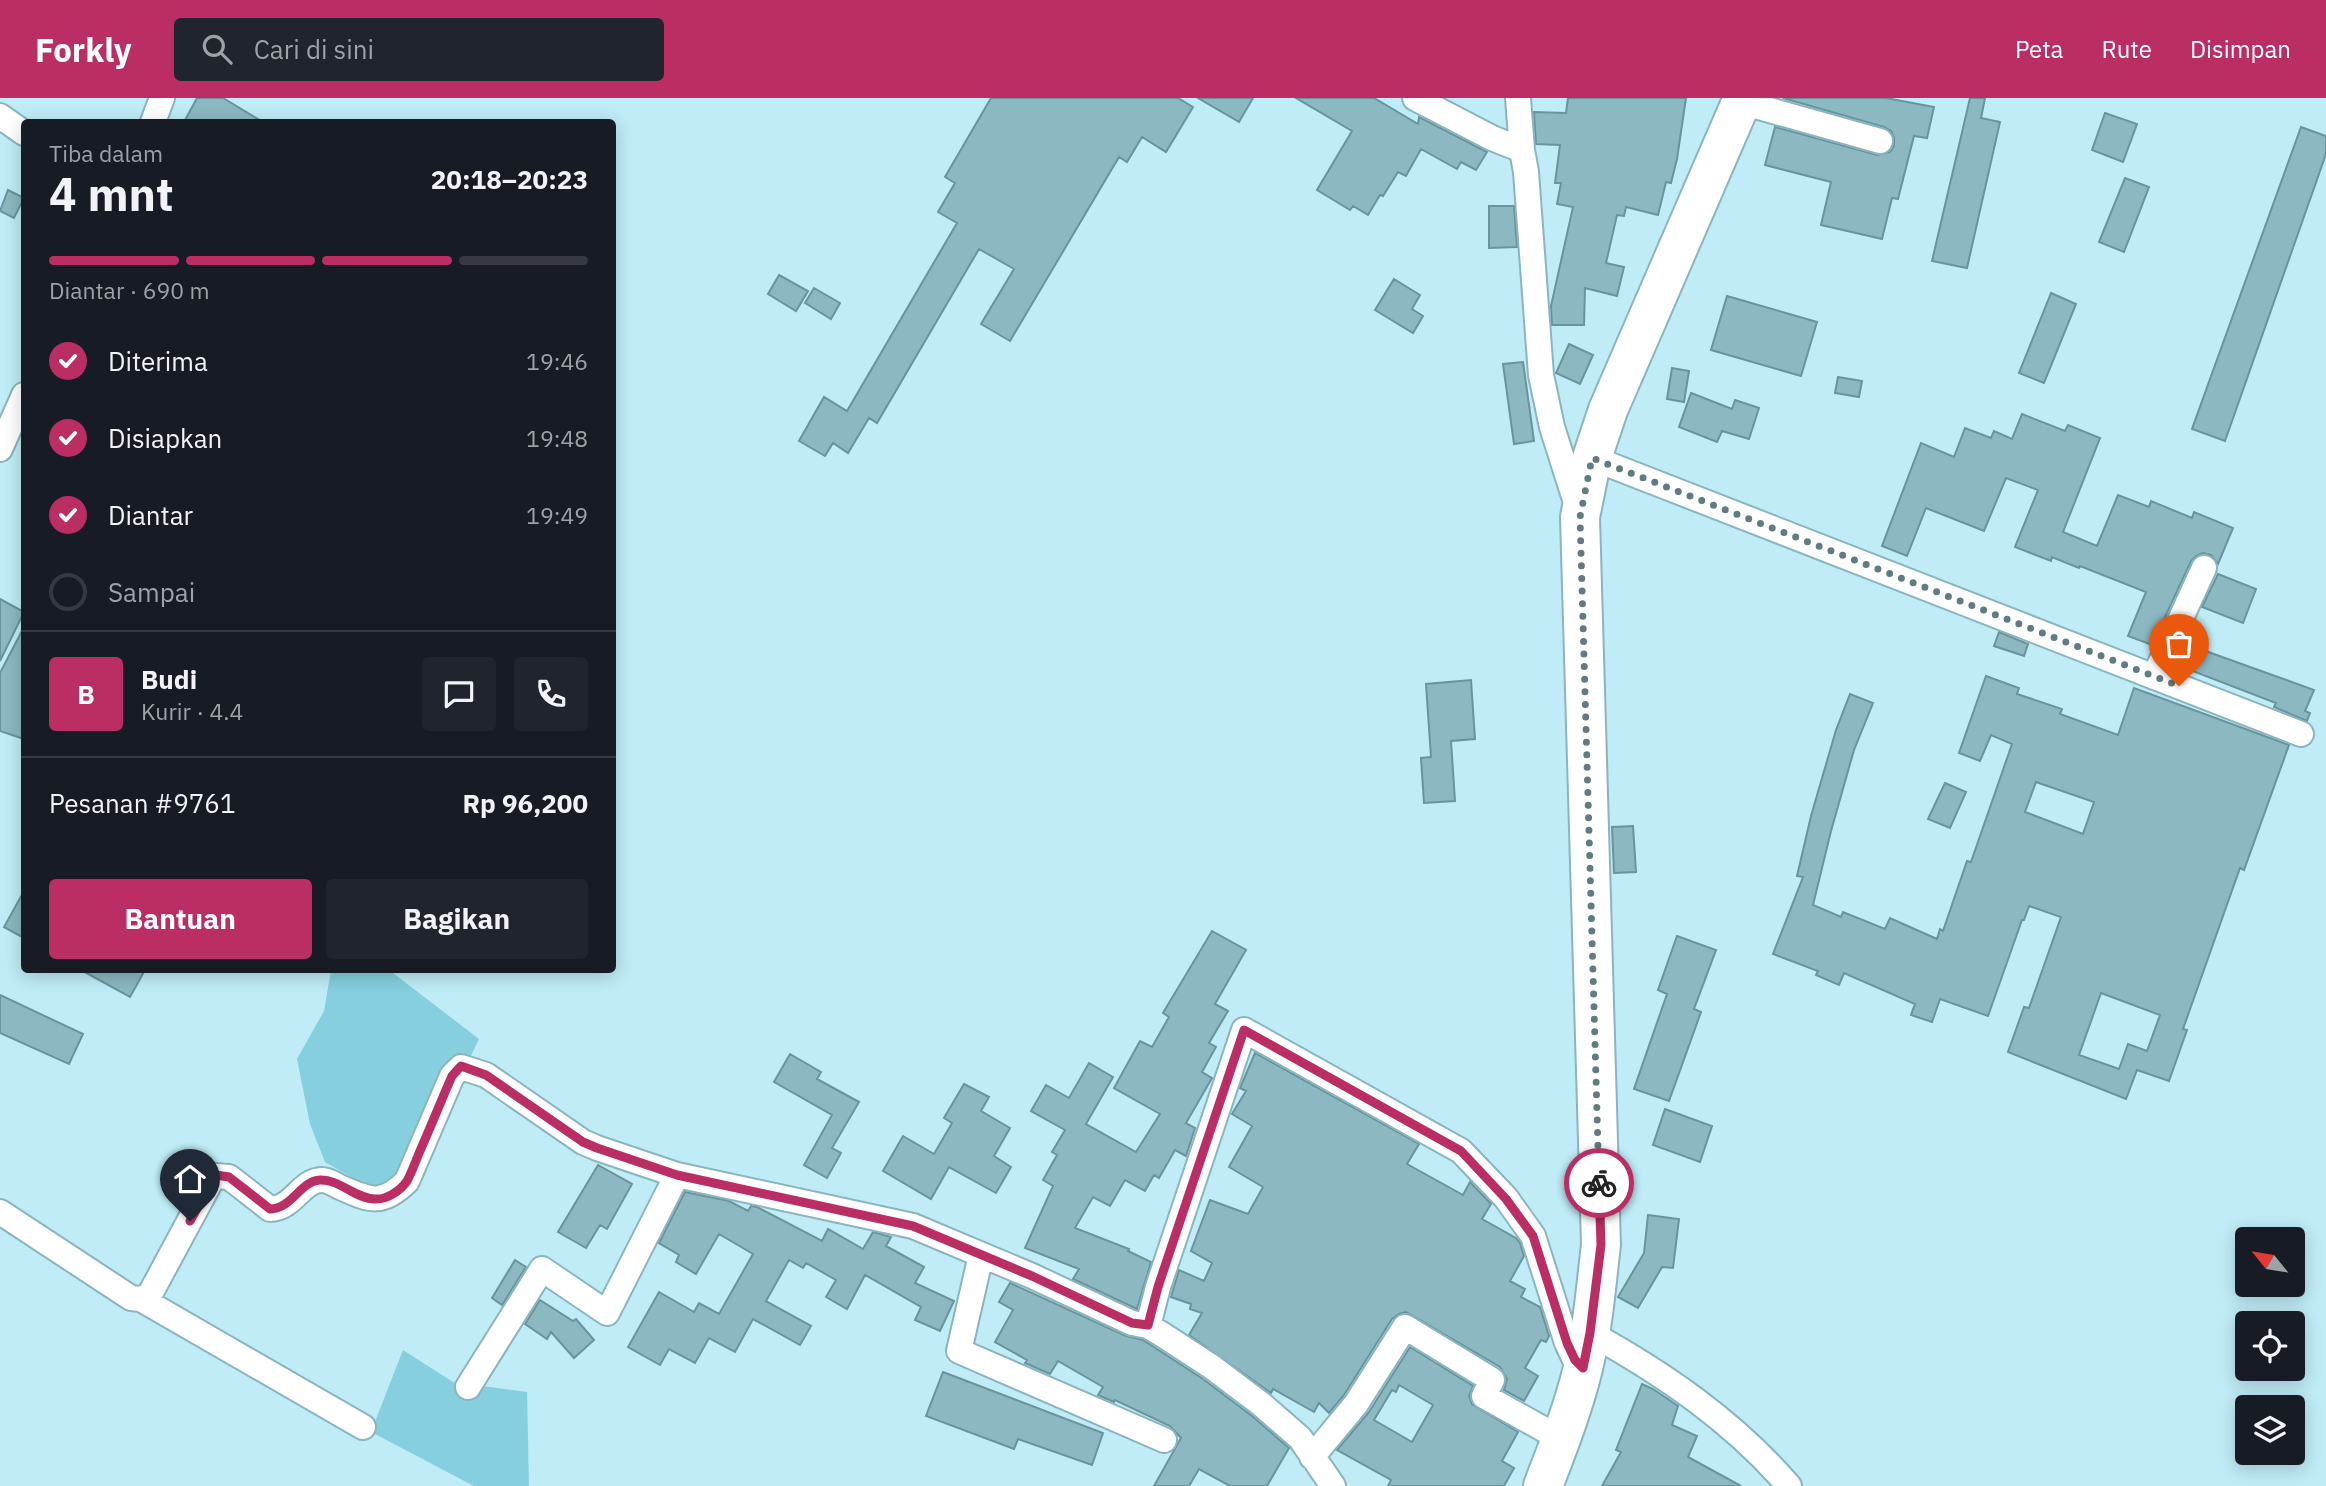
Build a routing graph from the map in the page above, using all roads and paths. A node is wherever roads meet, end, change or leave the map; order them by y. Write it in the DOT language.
graph roads {
  1 [pos="162,98"];
  2 [pos="1415,98"];
  3 [pos="1518,98"];
  4 [pos="1742,100"];
  5 [pos="0,116"];
  6 [pos="154,119"];
  7 [pos="21,131"];
  8 [pos="1880,141"];
  9 [pos="1522,150"];
  10 [pos="21,402"];
  11 [pos="0,449"];
  12 [pos="1592,458"];
  13 [pos="1580,517"];
  14 [pos="2204,568"];
  15 [pos="2154,677"];
  16 [pos="2301,734"];
  17 [pos="677,1175"];
  18 [pos="0,1212"];
  19 [pos="981,1255"];
  20 [pos="141,1299"];
  21 [pos="1148,1325"];
  22 [pos="1586,1351"];
  23 [pos="468,1387"];
  24 [pos="363,1427"];
  25 [pos="1561,1439"];
  26 [pos="1164,1440"];
  27 [pos="1312,1457"];
  28 [pos="1333,1486"];
  29 [pos="1542,1486"];
  30 [pos="1788,1486"];
  1 -- 6 [label="street"];
  2 -- 9 [label="street"];
  3 -- 9 [label="street"];
  4 -- 8 [label="street"];
  4 -- 12 [label="highway"];
  5 -- 7 [label="street"];
  9 -- 13 [label="street"];
  10 -- 11 [label="street"];
  12 -- 13 [label="highway"];
  12 -- 15 [label="street"];
  13 -- 22 [label="highway"];
  14 -- 15 [label="street"];
  15 -- 16 [label="street"];
  17 -- 19 [label="street"];
  17 -- 20 [label="street"];
  17 -- 23 [label="street"];
  18 -- 20 [label="street"];
  19 -- 21 [label="street"];
  19 -- 26 [label="street"];
  20 -- 24 [label="street"];
  21 -- 22 [label="street"];
  21 -- 27 [label="street"];
  22 -- 25 [label="highway"];
  22 -- 30 [label="street"];
  25 -- 27 [label="street"];
  25 -- 29 [label="highway"];
  27 -- 28 [label="street"];
}
